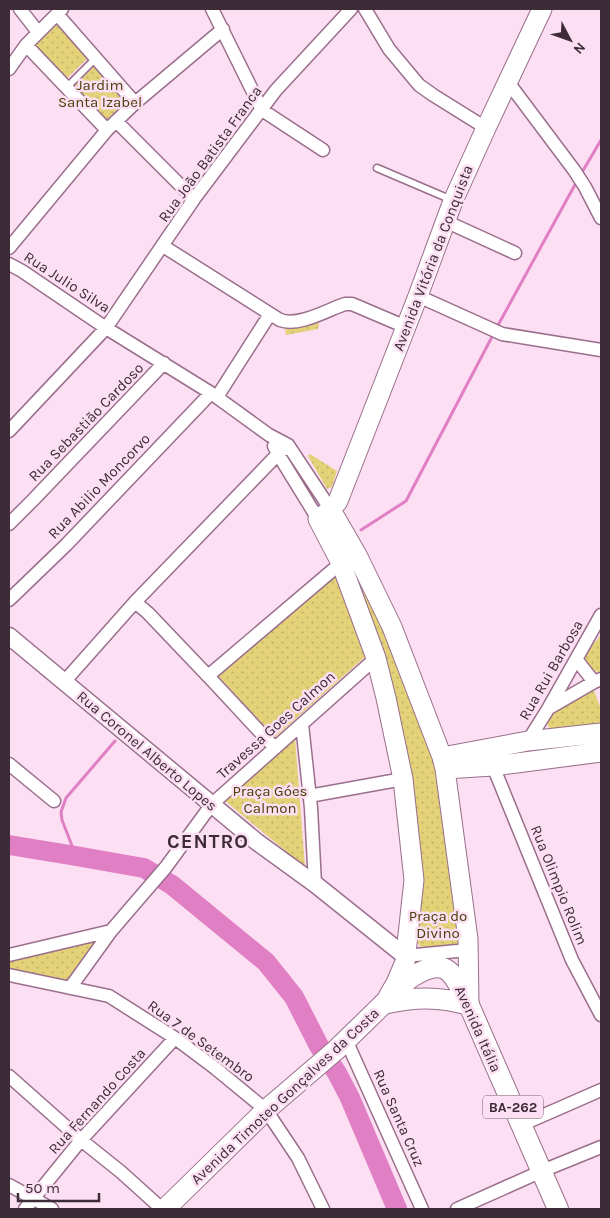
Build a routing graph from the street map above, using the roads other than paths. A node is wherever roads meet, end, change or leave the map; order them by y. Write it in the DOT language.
graph roads {
  1 [pos="20,9"];
  2 [pos="212,9"];
  3 [pos="351,9"];
  4 [pos="365,9"];
  5 [pos="542,9"];
  6 [pos="60,11"];
  7 [pos="223,29"];
  8 [pos="38,32"];
  9 [pos="26,45"];
  10 [pos="96,58"];
  11 [pos="9,69"];
  12 [pos="508,82"];
  13 [pos="66,88"];
  14 [pos="135,103"];
  15 [pos="262,110"];
  16 [pos="111,125"];
  17 [pos="486,128"];
  18 [pos="323,150"];
  19 [pos="377,168"];
  20 [pos="194,199"];
  21 [pos="453,201"];
  22 [pos="601,218"];
  23 [pos="445,221"];
  24 [pos="163,246"];
  25 [pos="9,248"];
  26 [pos="515,253"];
  27 [pos="9,264"];
  28 [pos="418,296"];
  29 [pos="270,314"];
  30 [pos="406,327"];
  31 [pos="106,328"];
  32 [pos="601,350"];
  33 [pos="164,363"];
  34 [pos="214,395"];
  35 [pos="9,431"];
  36 [pos="269,435"];
  37 [pos="288,445"];
  38 [pos="278,454"];
  39 [pos="324,514"];
  40 [pos="9,524"];
  41 [pos="349,559"];
  42 [pos="9,600"];
  43 [pos="135,602"];
  44 [pos="601,615"];
  45 [pos="9,636"];
  46 [pos="376,658"];
  47 [pos="576,659"];
  48 [pos="208,676"];
  49 [pos="598,680"];
  50 [pos="64,682"];
  51 [pos="548,709"];
  52 [pos="302,724"];
  53 [pos="601,733"];
  54 [pos="528,741"];
  55 [pos="275,748"];
  56 [pos="601,752"];
  57 [pos="443,763"];
  58 [pos="9,764"];
  59 [pos="493,766"];
  60 [pos="403,779"];
  61 [pos="309,796"];
  62 [pos="54,801"];
  63 [pos="212,804"];
  64 [pos="316,884"];
  65 [pos="111,931"];
  66 [pos="468,954"];
  67 [pos="9,955"];
  68 [pos="404,970"];
  69 [pos="9,975"];
  70 [pos="455,976"];
  71 [pos="70,988"];
  72 [pos="429,998"];
  73 [pos="383,1004"];
  74 [pos="469,1005"];
  75 [pos="601,1015"];
  76 [pos="175,1038"];
  77 [pos="341,1045"];
  78 [pos="9,1076"];
  79 [pos="601,1090"];
  80 [pos="266,1110"];
  81 [pos="521,1125"];
  82 [pos="82,1140"];
  83 [pos="601,1148"];
  84 [pos="542,1171"];
  85 [pos="9,1185"];
  86 [pos="34,1198"];
  87 [pos="322,1207"];
  88 [pos="25,1209"];
  89 [pos="52,1209"];
  90 [pos="163,1209"];
  91 [pos="422,1209"];
  92 [pos="457,1209"];
  93 [pos="558,1209"];
  1 -- 8 [label="street"];
  2 -- 7 [label="street"];
  3 -- 15 [label="street, Rua João Batista Franca"];
  4 -- 17 [label="street"];
  5 -- 12 [label="main road, Avenida Vitória da Conquista"];
  6 -- 8 [label="street"];
  6 -- 10 [label="street"];
  7 -- 14 [label="street"];
  7 -- 15 [label="street"];
  8 -- 9 [label="street"];
  9 -- 11 [label="street"];
  9 -- 13 [label="street"];
  10 -- 13 [label="lane"];
  10 -- 14 [label="street"];
  12 -- 17 [label="main road, Avenida Vitória da Conquista"];
  12 -- 22 [label="street"];
  13 -- 16 [label="street"];
  14 -- 16 [label="street"];
  15 -- 18 [label="street"];
  15 -- 20 [label="street, Rua João Batista Franca"];
  16 -- 20 [label="street"];
  16 -- 25 [label="street"];
  17 -- 21 [label="main road, Avenida Vitória da Conquista"];
  19 -- 21 [label="lane"];
  20 -- 24 [label="street, Rua João Batista Franca"];
  21 -- 23 [label="main road, Avenida Vitória da Conquista"];
  23 -- 26 [label="street"];
  23 -- 28 [label="main road, Avenida Vitória da Conquista"];
  24 -- 29 [label="street"];
  24 -- 31 [label="street, Rua João Batista Franca"];
  27 -- 31 [label="street, Rua Julio Silva"];
  28 -- 30 [label="main road, Avenida Vitória da Conquista"];
  28 -- 32 [label="street"];
  29 -- 30 [label="street"];
  29 -- 34 [label="street, Rua Abilio Moncorvo"];
  30 -- 39 [label="main road, Avenida Vitória da Conquista"];
  31 -- 33 [label="street, Rua Julio Silva"];
  31 -- 35 [label="street, Rua João Batista Franca"];
  33 -- 34 [label="street, Rua Julio Silva"];
  33 -- 40 [label="street, Rua Sebastião Cardoso"];
  34 -- 36 [label="street, Rua Julio Silva"];
  34 -- 42 [label="street, Rua Abilio Moncorvo"];
  36 -- 37 [label="street, Rua Julio Silva"];
  36 -- 38 [label="street"];
  37 -- 38 [label="street"];
  37 -- 39 [label="street"];
  38 -- 39 [label="street"];
  38 -- 43 [label="street"];
  39 -- 41 [label="main road"];
  41 -- 46 [label="main road"];
  41 -- 48 [label="street"];
  41 -- 57 [label="main road"];
  43 -- 48 [label="street"];
  43 -- 50 [label="street"];
  44 -- 47 [label="street, Rua Rui Barbosa"];
  45 -- 50 [label="street, Rua Coronel Alberto Lopes"];
  46 -- 52 [label="street, Travessa Goes Calmon"];
  46 -- 60 [label="main road"];
  47 -- 49 [label="street"];
  47 -- 51 [label="street, Rua Rui Barbosa"];
  48 -- 55 [label="street"];
  49 -- 51 [label="street"];
  50 -- 63 [label="street, Rua Coronel Alberto Lopes"];
  51 -- 54 [label="street, Rua Rui Barbosa"];
  52 -- 55 [label="street, Travessa Goes Calmon"];
  52 -- 61 [label="street"];
  53 -- 54 [label="main road"];
  54 -- 57 [label="main road"];
  55 -- 63 [label="street, Travessa Goes Calmon"];
  56 -- 59 [label="main road"];
  57 -- 59 [label="main road"];
  57 -- 66 [label="main road"];
  58 -- 62 [label="street"];
  59 -- 75 [label="street, Rua Olimpio Rolim"];
  60 -- 61 [label="street"];
  60 -- 68 [label="main road"];
  61 -- 64 [label="street"];
  63 -- 64 [label="street, Rua Coronel Alberto Lopes"];
  63 -- 65 [label="street, Travessa Goes Calmon"];
  64 -- 68 [label="street, Rua Coronel Alberto Lopes"];
  65 -- 67 [label="street"];
  65 -- 71 [label="street, Travessa Goes Calmon"];
  66 -- 68 [label="street"];
  66 -- 70 [label="main road"];
  66 -- 74 [label="main road"];
  68 -- 70 [label="main road, Avenida Itália"];
  68 -- 72 [label="main road"];
  68 -- 73 [label="main road, Avenida Itália"];
  69 -- 71 [label="street, Rua 7 de Setembro"];
  70 -- 72 [label="main road"];
  70 -- 74 [label="main road, Avenida Itália"];
  71 -- 76 [label="street, Rua 7 de Setembro"];
  72 -- 73 [label="main road, Avenida Timoteo Gonçalves da Costa"];
  72 -- 74 [label="main road, Avenida Timoteo Gonçalves da Costa"];
  73 -- 77 [label="main road, Avenida Timoteo Gonçalves da Costa"];
  74 -- 81 [label="main road, Avenida Itália / BA-262"];
  76 -- 80 [label="street, Rua 7 de Setembro"];
  76 -- 82 [label="street, Rua Fernando Costa"];
  77 -- 80 [label="main road, Avenida Timoteo Gonçalves da Costa"];
  77 -- 91 [label="street, Rua Santa Cruz"];
  78 -- 82 [label="street"];
  79 -- 81 [label="street"];
  80 -- 87 [label="street, Rua 7 de Setembro"];
  80 -- 90 [label="main road, Avenida Timoteo Gonçalves da Costa"];
  81 -- 84 [label="main road, Avenida Itália / BA-262"];
  82 -- 86 [label="street, Rua Fernando Costa"];
  82 -- 90 [label="street"];
  83 -- 84 [label="street"];
  84 -- 92 [label="street"];
  84 -- 93 [label="main road, Avenida Itália / BA-262"];
  85 -- 86 [label="street"];
  86 -- 88 [label="street, Rua Fernando Costa"];
  86 -- 89 [label="street"];
}
